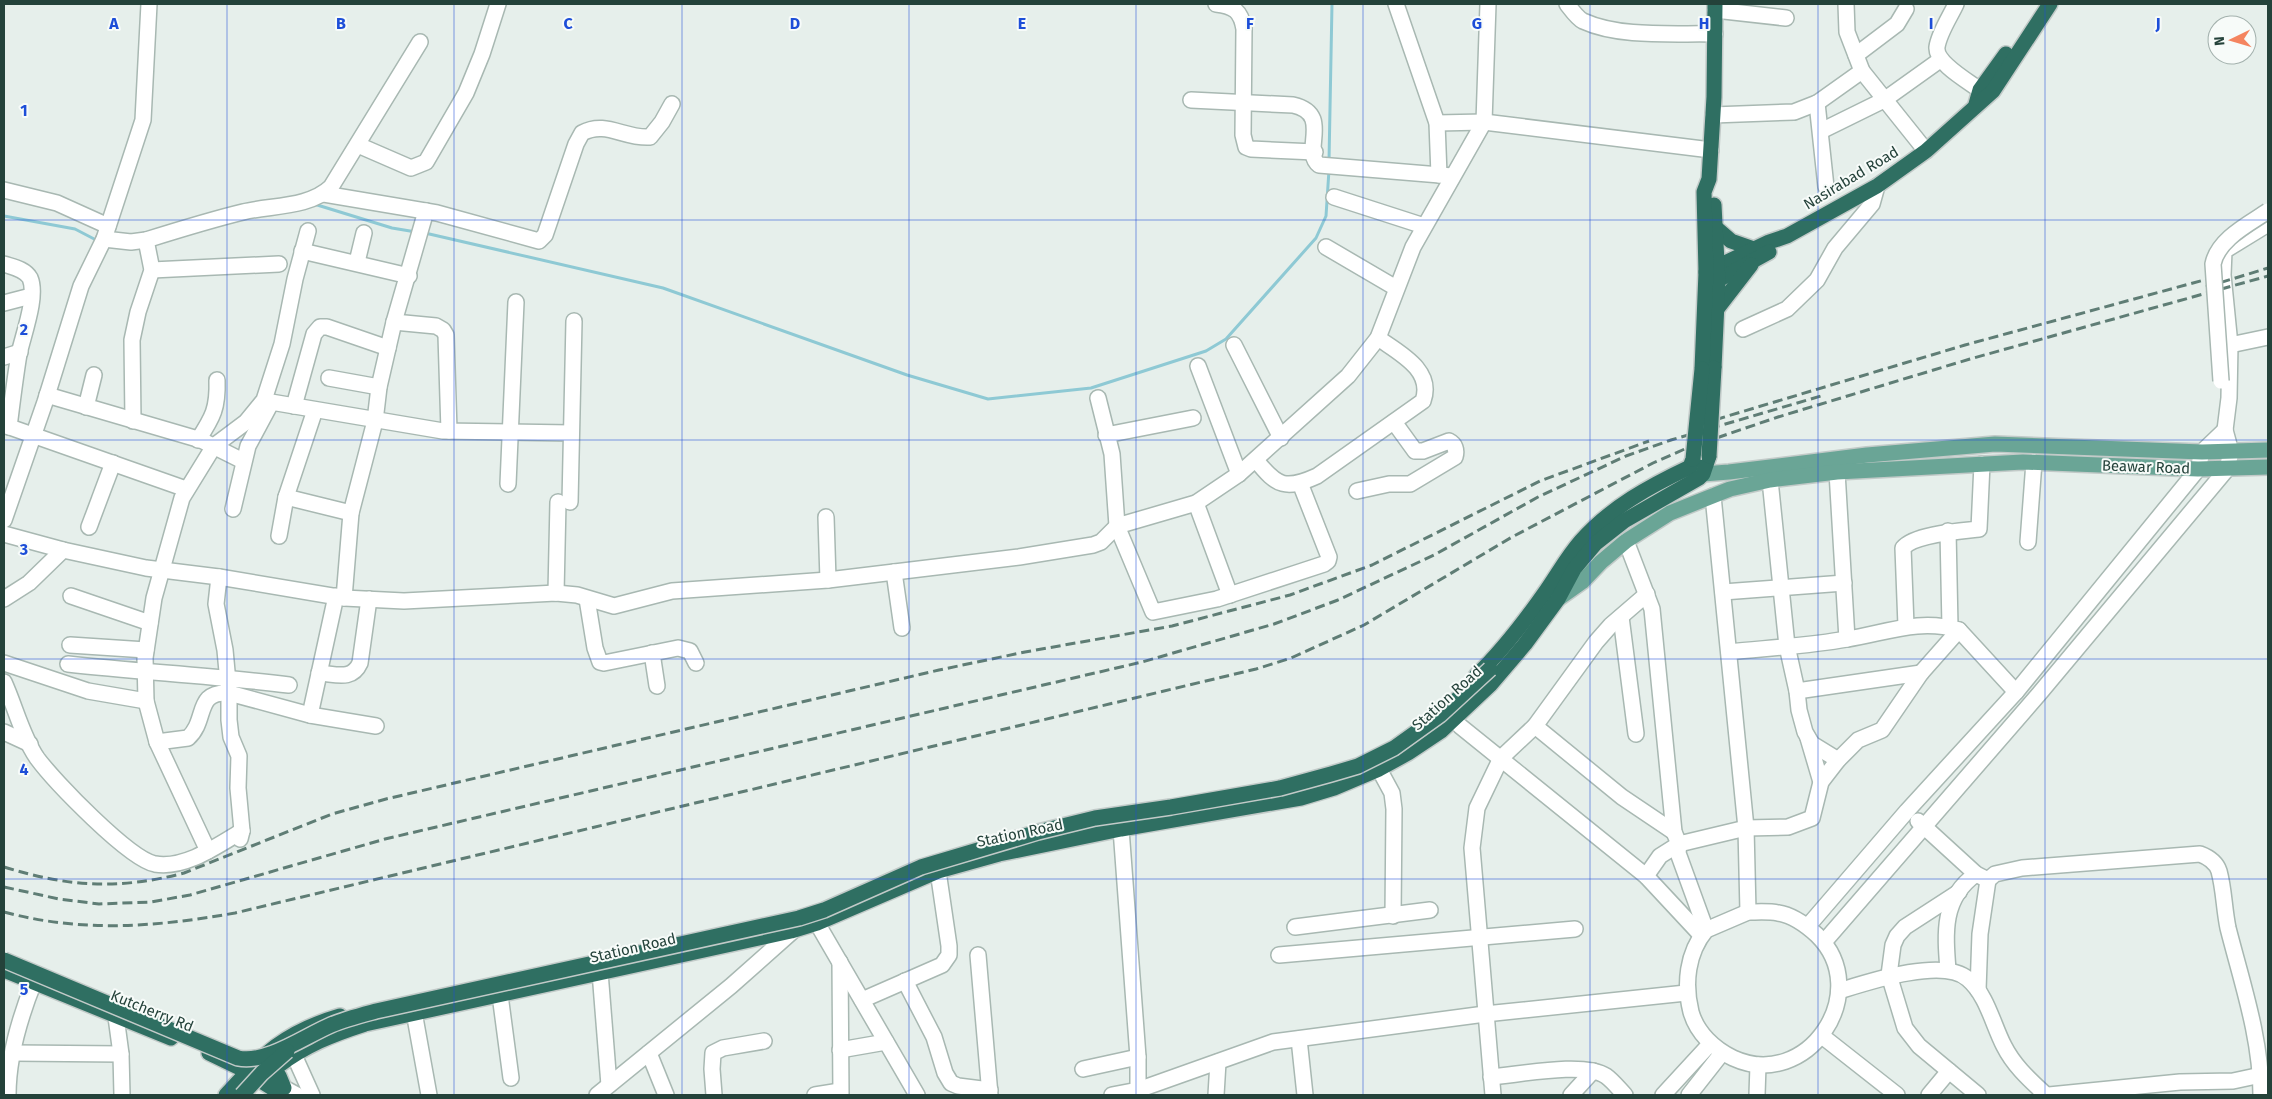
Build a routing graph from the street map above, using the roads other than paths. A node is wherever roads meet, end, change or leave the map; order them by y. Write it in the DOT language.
graph roads {
  1 [pos="149,4"];
  2 [pos="498,4"];
  3 [pos="1216,4"];
  4 [pos="1396,4"];
  5 [pos="1488,4"];
  6 [pos="1567,4"];
  7 [pos="1846,4"];
  8 [pos="1956,4"];
  9 [pos="2038,4"];
  10 [pos="2050,4"];
  11 [pos="1715,7"];
  12 [pos="1906,9"];
  13 [pos="1786,18"];
  14 [pos="1715,34"];
  15 [pos="420,42"];
  16 [pos="1856,55"];
  17 [pos="1940,60"];
  18 [pos="1862,71"];
  19 [pos="1980,90"];
  20 [pos="1191,100"];
  21 [pos="1884,100"];
  22 [pos="1243,102"];
  23 [pos="1817,103"];
  24 [pos="672,104"];
  25 [pos="1976,106"];
  26 [pos="1713,115"];
  27 [pos="1484,122"];
  28 [pos="1437,123"];
  29 [pos="1821,131"];
  30 [pos="358,145"];
  31 [pos="1710,150"];
  32 [pos="1926,151"];
  33 [pos="1317,158"];
  34 [pos="1445,176"];
  35 [pos="1710,178"];
  36 [pos="1877,186"];
  37 [pos="1826,187"];
  38 [pos="4,190"];
  39 [pos="324,194"];
  40 [pos="1334,197"];
  41 [pos="426,211"];
  42 [pos="2268,211"];
  43 [pos="2268,224"];
  44 [pos="1424,226"];
  45 [pos="1716,228"];
  46 [pos="308,231"];
  47 [pos="106,232"];
  48 [pos="364,233"];
  49 [pos="146,240"];
  50 [pos="1326,247"];
  51 [pos="302,252"];
  52 [pos="1755,255"];
  53 [pos="356,262"];
  54 [pos="278,264"];
  55 [pos="6,265"];
  56 [pos="152,270"];
  57 [pos="409,276"];
  58 [pos="1712,277"];
  59 [pos="1396,288"];
  60 [pos="31,296"];
  61 [pos="516,302"];
  62 [pos="4,303"];
  63 [pos="1717,309"];
  64 [pos="574,321"];
  65 [pos="394,322"];
  66 [pos="1743,329"];
  67 [pos="2268,336"];
  68 [pos="1378,338"];
  69 [pos="1234,345"];
  70 [pos="2230,345"];
  71 [pos="388,348"];
  72 [pos="20,352"];
  73 [pos="4,356"];
  74 [pos="1198,366"];
  75 [pos="1708,369"];
  76 [pos="94,376"];
  77 [pos="329,378"];
  78 [pos="216,380"];
  79 [pos="380,387"];
  80 [pos="48,395"];
  81 [pos="1098,398"];
  82 [pos="2229,398"];
  83 [pos="268,401"];
  84 [pos="294,406"];
  85 [pos="86,407"];
  86 [pos="315,410"];
  87 [pos="1193,418"];
  88 [pos="133,421"];
  89 [pos="375,421"];
  90 [pos="1394,422"];
  91 [pos="6,426"];
  92 [pos="2225,430"];
  93 [pos="449,431"];
  94 [pos="511,432"];
  95 [pos="571,432"];
  96 [pos="33,435"];
  97 [pos="1106,435"];
  98 [pos="1281,438"];
  99 [pos="206,443"];
  100 [pos="2268,450"];
  101 [pos="2202,452"];
  102 [pos="2231,452"];
  103 [pos="1256,460"];
  104 [pos="244,461"];
  105 [pos="2029,462"];
  106 [pos="113,463"];
  107 [pos="1982,464"];
  108 [pos="2268,467"];
  109 [pos="1692,468"];
  110 [pos="2198,469"];
  111 [pos="2227,469"];
  112 [pos="1837,472"];
  113 [pos="1239,474"];
  114 [pos="1770,480"];
  115 [pos="1300,483"];
  116 [pos="508,484"];
  117 [pos="186,489"];
  118 [pos="1357,491"];
  119 [pos="1714,496"];
  120 [pos="286,497"];
  121 [pos="1196,502"];
  122 [pos="233,509"];
  123 [pos="351,513"];
  124 [pos="826,517"];
  125 [pos="4,520"];
  126 [pos="1117,526"];
  127 [pos="89,527"];
  128 [pos="1948,531"];
  129 [pos="4,534"];
  130 [pos="279,536"];
  131 [pos="1626,541"];
  132 [pos="2028,542"];
  133 [pos="63,550"];
  134 [pos="156,569"];
  135 [pos="894,572"];
  136 [pos="219,577"];
  137 [pos="828,580"];
  138 [pos="1844,583"];
  139 [pos="1781,588"];
  140 [pos="556,592"];
  141 [pos="1723,592"];
  142 [pos="1552,594"];
  143 [pos="1647,594"];
  144 [pos="1230,595"];
  145 [pos="71,596"];
  146 [pos="340,597"];
  147 [pos="4,599"];
  148 [pos="369,599"];
  149 [pos="587,599"];
  150 [pos="1621,616"];
  151 [pos="150,623"];
  152 [pos="1906,626"];
  153 [pos="902,628"];
  154 [pos="1955,629"];
  155 [pos="1847,639"];
  156 [pos="70,645"];
  157 [pos="1788,646"];
  158 [pos="146,650"];
  159 [pos="1500,650"];
  160 [pos="1729,652"];
  161 [pos="652,653"];
  162 [pos="1512,660"];
  163 [pos="4,663"];
  164 [pos="696,663"];
  165 [pos="68,664"];
  166 [pos="1492,671"];
  167 [pos="145,672"];
  168 [pos="1921,672"];
  169 [pos="320,673"];
  170 [pos="227,677"];
  171 [pos="4,682"];
  172 [pos="290,685"];
  173 [pos="657,686"];
  174 [pos="1797,691"];
  175 [pos="2016,692"];
  176 [pos="229,693"];
  177 [pos="146,702"];
  178 [pos="310,715"];
  179 [pos="376,726"];
  180 [pos="1460,726"];
  181 [pos="1535,726"];
  182 [pos="4,732"];
  183 [pos="1636,734"];
  184 [pos="1807,736"];
  185 [pos="157,742"];
  186 [pos="30,744"];
  187 [pos="1501,758"];
  188 [pos="1838,760"];
  189 [pos="1379,769"];
  190 [pos="1821,782"];
  191 [pos="1907,811"];
  192 [pos="1924,826"];
  193 [pos="1746,828"];
  194 [pos="1121,829"];
  195 [pos="1677,838"];
  196 [pos="208,851"];
  197 [pos="938,870"];
  198 [pos="1646,876"];
  199 [pos="1982,877"];
  200 [pos="1959,892"];
  201 [pos="1430,910"];
  202 [pos="1748,912"];
  203 [pos="1393,916"];
  204 [pos="817,923"];
  205 [pos="1808,926"];
  206 [pos="1295,927"];
  207 [pos="1575,929"];
  208 [pos="794,930"];
  209 [pos="1704,932"];
  210 [pos="1480,938"];
  211 [pos="1824,942"];
  212 [pos="4,954"];
  213 [pos="978,955"];
  214 [pos="1280,955"];
  215 [pos="4,960"];
  216 [pos="840,961"];
  217 [pos="4,970"];
  218 [pos="1948,970"];
  219 [pos="600,972"];
  220 [pos="1889,975"];
  221 [pos="905,981"];
  222 [pos="34,982"];
  223 [pos="1978,990"];
  224 [pos="1839,991"];
  225 [pos="1686,993"];
  226 [pos="500,995"];
  227 [pos="862,1000"];
  228 [pos="414,1012"];
  229 [pos="1485,1014"];
  230 [pos="116,1016"];
  231 [pos="1822,1036"];
  232 [pos="286,1037"];
  233 [pos="1299,1039"];
  234 [pos="764,1041"];
  235 [pos="886,1042"];
  236 [pos="1716,1048"];
  237 [pos="840,1050"];
  238 [pos="13,1053"];
  239 [pos="270,1053"];
  240 [pos="649,1053"];
  241 [pos="121,1054"];
  242 [pos="294,1054"];
  243 [pos="1138,1057"];
  244 [pos="1218,1062"];
  245 [pos="1758,1064"];
  246 [pos="251,1068"];
  247 [pos="1083,1069"];
  248 [pos="1593,1071"];
  249 [pos="1949,1071"];
  250 [pos="2261,1075"];
  251 [pos="266,1076"];
  252 [pos="1491,1077"];
  253 [pos="511,1078"];
  254 [pos="609,1085"];
  255 [pos="2181,1089"];
  256 [pos="2220,1089"];
  257 [pos="1138,1090"];
  258 [pos="291,1092"];
  259 [pos="990,1092"];
  260 [pos="841,1093"];
  261 [pos="1665,1094"];
  262 [pos="8,1095"];
  263 [pos="122,1095"];
  264 [pos="226,1095"];
  265 [pos="232,1095"];
  266 [pos="242,1095"];
  267 [pos="249,1095"];
  268 [pos="312,1095"];
  269 [pos="430,1095"];
  270 [pos="597,1095"];
  271 [pos="666,1095"];
  272 [pos="714,1095"];
  273 [pos="814,1095"];
  274 [pos="917,1095"];
  275 [pos="1112,1095"];
  276 [pos="1216,1095"];
  277 [pos="1305,1095"];
  278 [pos="1493,1095"];
  279 [pos="1571,1095"];
  280 [pos="1625,1095"];
  281 [pos="1689,1095"];
  282 [pos="1757,1095"];
  283 [pos="1897,1095"];
  284 [pos="1928,1095"];
  285 [pos="1978,1095"];
  286 [pos="2048,1095"];
  287 [pos="2262,1095"];
  1 -- 47 [label="street"];
  2 -- 30 [label="street"];
  3 -- 22 [label="street"];
  4 -- 28 [label="street"];
  5 -- 27 [label="street"];
  6 -- 14 [label="street"];
  7 -- 16 [label="street"];
  8 -- 17 [label="street"];
  9 -- 19 [label="highway"];
  10 -- 25 [label="highway, Nasirabad Road"];
  11 -- 13 [label="street"];
  11 -- 14 [label="highway"];
  12 -- 16 [label="street"];
  14 -- 26 [label="highway"];
  15 -- 30 [label="street"];
  16 -- 18 [label="street"];
  17 -- 19 [label="street"];
  17 -- 21 [label="street"];
  18 -- 21 [label="street"];
  18 -- 23 [label="street"];
  19 -- 25 [label="highway"];
  20 -- 22 [label="street"];
  21 -- 29 [label="street"];
  21 -- 32 [label="street"];
  22 -- 33 [label="street"];
  22 -- 33 [label="street"];
  23 -- 26 [label="street"];
  23 -- 29 [label="street"];
  24 -- 41 [label="street"];
  25 -- 32 [label="highway, Nasirabad Road"];
  26 -- 31 [label="highway"];
  27 -- 28 [label="street"];
  27 -- 31 [label="street"];
  27 -- 34 [label="street"];
  28 -- 34 [label="street"];
  29 -- 37 [label="street"];
  30 -- 39 [label="street"];
  31 -- 35 [label="highway"];
  32 -- 36 [label="highway, Nasirabad Road"];
  33 -- 34 [label="street"];
  34 -- 44 [label="street"];
  35 -- 45 [label="highway"];
  35 -- 58 [label="highway"];
  36 -- 52 [label="highway, Nasirabad Road"];
  36 -- 66 [label="street"];
  38 -- 47 [label="street"];
  39 -- 41 [label="street"];
  39 -- 49 [label="street"];
  40 -- 44 [label="street"];
  41 -- 57 [label="street"];
  42 -- 82 [label="street, bridge"];
  43 -- 70 [label="street"];
  44 -- 59 [label="street"];
  45 -- 52 [label="highway"];
  45 -- 58 [label="highway"];
  46 -- 51 [label="street"];
  47 -- 49 [label="street"];
  47 -- 80 [label="street"];
  48 -- 53 [label="street"];
  49 -- 56 [label="street"];
  50 -- 59 [label="street"];
  51 -- 53 [label="street"];
  51 -- 83 [label="street"];
  52 -- 58 [label="highway, Nasirabad Road"];
  52 -- 63 [label="highway"];
  53 -- 57 [label="street"];
  54 -- 56 [label="street"];
  55 -- 60 [label="street"];
  56 -- 88 [label="street"];
  57 -- 65 [label="street"];
  58 -- 63 [label="highway"];
  58 -- 75 [label="highway"];
  59 -- 68 [label="street"];
  60 -- 62 [label="street"];
  60 -- 72 [label="street"];
  61 -- 94 [label="street"];
  63 -- 75 [label="highway"];
  64 -- 95 [label="street"];
  65 -- 71 [label="street"];
  65 -- 93 [label="street"];
  67 -- 70 [label="street"];
  68 -- 90 [label="street"];
  68 -- 98 [label="street"];
  69 -- 98 [label="street"];
  70 -- 82 [label="street"];
  71 -- 79 [label="street"];
  71 -- 84 [label="street"];
  72 -- 73 [label="street"];
  72 -- 91 [label="street"];
  74 -- 113 [label="street"];
  75 -- 109 [label="highway, bridge"];
  75 -- 109 [label="highway, bridge"];
  76 -- 85 [label="street"];
  77 -- 79 [label="street"];
  78 -- 99 [label="street"];
  79 -- 89 [label="street"];
  80 -- 85 [label="street"];
  80 -- 96 [label="street"];
  81 -- 97 [label="street"];
  82 -- 92 [label="street"];
  83 -- 84 [label="street"];
  83 -- 99 [label="street"];
  83 -- 104 [label="street"];
  84 -- 86 [label="street"];
  85 -- 88 [label="street"];
  86 -- 89 [label="street"];
  86 -- 120 [label="street"];
  87 -- 97 [label="street"];
  88 -- 99 [label="street"];
  89 -- 93 [label="street"];
  89 -- 123 [label="street"];
  90 -- 115 [label="street"];
  90 -- 118 [label="street"];
  91 -- 96 [label="street"];
  92 -- 101 [label="street"];
  92 -- 102 [label="street"];
  93 -- 94 [label="street"];
  94 -- 95 [label="street"];
  94 -- 116 [label="street"];
  95 -- 140 [label="street"];
  96 -- 106 [label="street"];
  96 -- 125 [label="street"];
  97 -- 126 [label="street"];
  98 -- 103 [label="street"];
  99 -- 104 [label="street"];
  99 -- 117 [label="street"];
  100 -- 102 [label="main road, Beawar Road"];
  101 -- 102 [label="main road, Beawar Road"];
  101 -- 109 [label="main road, Beawar Road"];
  101 -- 110 [label="street"];
  102 -- 111 [label="street"];
  103 -- 113 [label="street"];
  103 -- 115 [label="street"];
  104 -- 122 [label="street"];
  105 -- 107 [label="main road, Beawar Road"];
  105 -- 110 [label="main road, Beawar Road"];
  105 -- 132 [label="street"];
  106 -- 117 [label="street"];
  106 -- 127 [label="street"];
  107 -- 112 [label="main road, Beawar Road"];
  107 -- 128 [label="street"];
  108 -- 111 [label="main road, Beawar Road"];
  109 -- 142 [label="highway"];
  109 -- 142 [label="highway, Station Road"];
  110 -- 111 [label="main road, Beawar Road"];
  110 -- 175 [label="street"];
  111 -- 192 [label="street"];
  112 -- 114 [label="main road, Station Road"];
  112 -- 138 [label="street"];
  113 -- 121 [label="street"];
  114 -- 119 [label="main road, Station Road"];
  114 -- 139 [label="street"];
  115 -- 144 [label="street"];
  117 -- 134 [label="street"];
  119 -- 131 [label="main road, Station Road"];
  119 -- 141 [label="street"];
  120 -- 123 [label="street"];
  120 -- 130 [label="street"];
  121 -- 126 [label="street"];
  121 -- 144 [label="street"];
  123 -- 146 [label="street"];
  124 -- 137 [label="street"];
  126 -- 135 [label="street"];
  126 -- 144 [label="street"];
  128 -- 152 [label="street"];
  128 -- 154 [label="street"];
  129 -- 133 [label="street"];
  131 -- 142 [label="main road, Station Road"];
  131 -- 143 [label="street"];
  133 -- 134 [label="street"];
  133 -- 147 [label="street"];
  134 -- 136 [label="street"];
  134 -- 151 [label="street"];
  135 -- 137 [label="street"];
  135 -- 153 [label="street"];
  136 -- 146 [label="street"];
  136 -- 170 [label="street"];
  137 -- 149 [label="street"];
  138 -- 139 [label="street"];
  138 -- 155 [label="street"];
  139 -- 141 [label="street"];
  139 -- 157 [label="street"];
  140 -- 148 [label="street"];
  140 -- 149 [label="street"];
  141 -- 160 [label="street"];
  142 -- 159 [label="highway, Station Road"];
  142 -- 162 [label="highway, Station Road"];
  143 -- 150 [label="street"];
  143 -- 195 [label="street"];
  145 -- 151 [label="street"];
  146 -- 148 [label="street"];
  146 -- 169 [label="street"];
  148 -- 169 [label="street"];
  149 -- 161 [label="street"];
  150 -- 181 [label="street"];
  150 -- 183 [label="street"];
  151 -- 158 [label="street"];
  152 -- 154 [label="street"];
  152 -- 155 [label="street"];
  154 -- 168 [label="street"];
  154 -- 175 [label="street"];
  155 -- 157 [label="street"];
  156 -- 158 [label="street"];
  157 -- 160 [label="street"];
  157 -- 174 [label="street"];
  158 -- 167 [label="street"];
  159 -- 166 [label="highway"];
  159 -- 232 [label="highway, Station Road"];
  160 -- 193 [label="street"];
  161 -- 164 [label="street"];
  161 -- 173 [label="street"];
  162 -- 166 [label="highway"];
  162 -- 189 [label="highway, Station Road"];
  163 -- 177 [label="street"];
  165 -- 167 [label="street"];
  166 -- 239 [label="highway, bridge"];
  166 -- 266 [label="highway, bridge"];
  167 -- 170 [label="street"];
  167 -- 177 [label="street"];
  168 -- 174 [label="street"];
  168 -- 188 [label="street"];
  169 -- 178 [label="street"];
  170 -- 172 [label="street"];
  170 -- 176 [label="street"];
  171 -- 186 [label="street"];
  174 -- 184 [label="street"];
  175 -- 191 [label="street"];
  176 -- 178 [label="street"];
  176 -- 185 [label="street"];
  176 -- 196 [label="street"];
  177 -- 185 [label="street"];
  178 -- 179 [label="street"];
  180 -- 187 [label="street"];
  181 -- 187 [label="street"];
  181 -- 195 [label="street"];
  182 -- 186 [label="street"];
  184 -- 188 [label="street"];
  184 -- 190 [label="street"];
  185 -- 196 [label="street"];
  186 -- 196 [label="street"];
  187 -- 198 [label="street"];
  187 -- 210 [label="street"];
  188 -- 190 [label="street"];
  189 -- 194 [label="highway, Station Road"];
  189 -- 203 [label="street"];
  190 -- 193 [label="street"];
  191 -- 192 [label="street"];
  191 -- 205 [label="street"];
  192 -- 199 [label="street"];
  192 -- 211 [label="street"];
  193 -- 195 [label="street"];
  193 -- 202 [label="street"];
  194 -- 197 [label="highway, Station Road"];
  194 -- 243 [label="street"];
  195 -- 198 [label="street"];
  195 -- 209 [label="street"];
  197 -- 204 [label="highway, Station Road"];
  197 -- 221 [label="street"];
  198 -- 209 [label="street"];
  199 -- 200 [label="street"];
  199 -- 223 [label="street"];
  199 -- 250 [label="street"];
  200 -- 218 [label="street"];
  200 -- 220 [label="street"];
  201 -- 203 [label="street"];
  202 -- 205 [label="street"];
  202 -- 209 [label="street"];
  203 -- 206 [label="street"];
  204 -- 208 [label="highway, Station Road"];
  204 -- 216 [label="street"];
  205 -- 211 [label="street"];
  207 -- 210 [label="street"];
  208 -- 219 [label="highway, Station Road"];
  208 -- 240 [label="street"];
  209 -- 225 [label="street"];
  210 -- 214 [label="street"];
  210 -- 229 [label="street"];
  211 -- 224 [label="street"];
  212 -- 246 [label="highway"];
  213 -- 259 [label="street"];
  215 -- 239 [label="highway, bridge"];
  216 -- 227 [label="street"];
  216 -- 237 [label="street"];
  217 -- 222 [label="highway, Kutcherry Rd"];
  218 -- 220 [label="street"];
  218 -- 223 [label="street"];
  219 -- 226 [label="highway, Station Road"];
  219 -- 254 [label="street"];
  220 -- 224 [label="street"];
  220 -- 249 [label="street"];
  221 -- 227 [label="street"];
  221 -- 259 [label="street"];
  222 -- 230 [label="highway, Kutcherry Rd"];
  222 -- 238 [label="street"];
  223 -- 286 [label="street"];
  224 -- 231 [label="street"];
  225 -- 229 [label="street"];
  225 -- 236 [label="street"];
  226 -- 228 [label="highway, Station Road"];
  226 -- 253 [label="street"];
  227 -- 235 [label="street"];
  228 -- 242 [label="highway, Station Road"];
  228 -- 269 [label="street"];
  229 -- 233 [label="street"];
  229 -- 252 [label="street"];
  230 -- 241 [label="street"];
  230 -- 246 [label="highway, Kutcherry Rd"];
  231 -- 245 [label="street"];
  231 -- 283 [label="street"];
  232 -- 242 [label="street"];
  232 -- 246 [label="highway, Station Road"];
  233 -- 244 [label="street"];
  233 -- 277 [label="street"];
  234 -- 272 [label="street"];
  235 -- 237 [label="street"];
  235 -- 274 [label="street"];
  236 -- 245 [label="street"];
  236 -- 261 [label="street"];
  236 -- 281 [label="street"];
  237 -- 260 [label="street"];
  238 -- 241 [label="street"];
  238 -- 262 [label="street"];
  239 -- 265 [label="highway"];
  240 -- 254 [label="street"];
  240 -- 271 [label="street"];
  241 -- 263 [label="street"];
  242 -- 251 [label="highway, Station Road"];
  242 -- 268 [label="street"];
  243 -- 247 [label="street"];
  243 -- 257 [label="street"];
  244 -- 257 [label="street"];
  244 -- 276 [label="street"];
  245 -- 282 [label="street"];
  246 -- 251 [label="highway"];
  246 -- 264 [label="highway, Station Road"];
  248 -- 252 [label="street"];
  248 -- 279 [label="street"];
  248 -- 280 [label="street"];
  249 -- 284 [label="street"];
  249 -- 285 [label="street"];
  250 -- 256 [label="street"];
  250 -- 287 [label="street"];
  251 -- 258 [label="highway"];
  251 -- 267 [label="highway, Station Road"];
  252 -- 278 [label="street"];
  254 -- 270 [label="street"];
  255 -- 256 [label="street"];
  255 -- 286 [label="street"];
  257 -- 275 [label="street"];
  260 -- 273 [label="street"];
}
